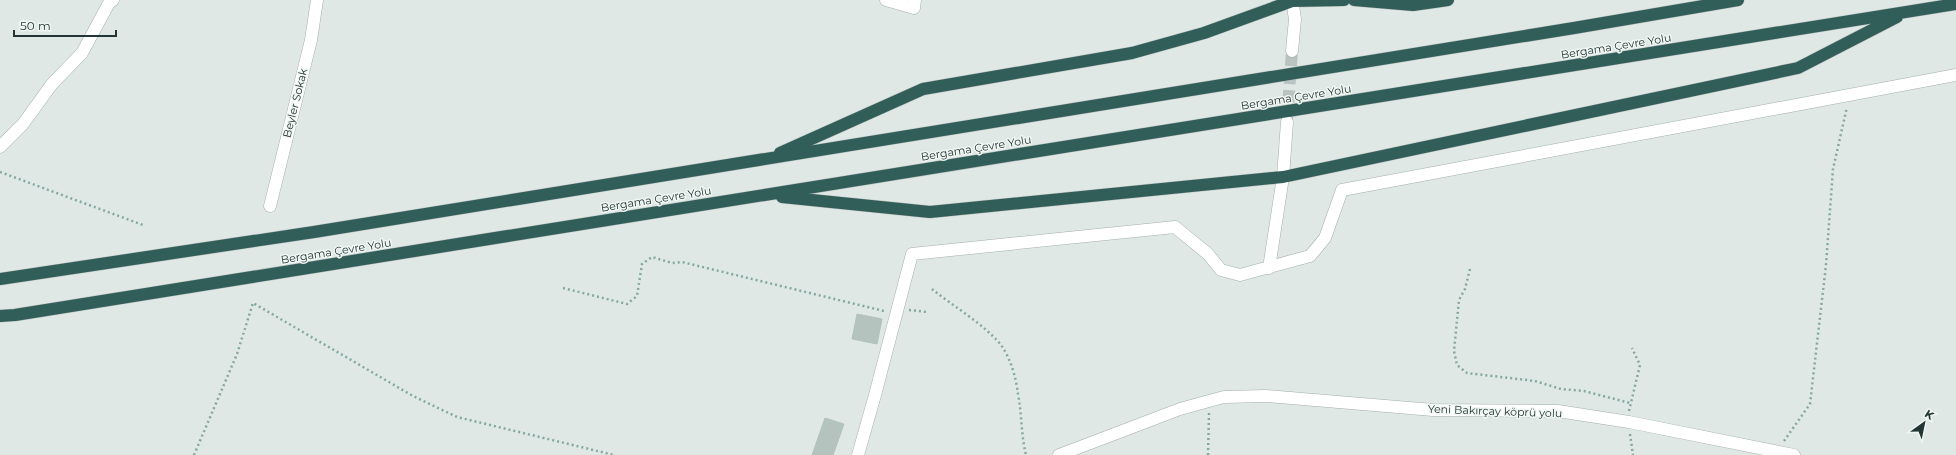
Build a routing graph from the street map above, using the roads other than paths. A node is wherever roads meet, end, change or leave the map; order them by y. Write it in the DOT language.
graph roads {
  1 [pos="113,0"];
  2 [pos="317,0"];
  3 [pos="886,0"];
  4 [pos="1344,0"];
  5 [pos="1354,0"];
  6 [pos="1448,0"];
  7 [pos="1738,0"];
  8 [pos="1292,1"];
  9 [pos="914,4"];
  10 [pos="1956,4"];
  11 [pos="1906,12"];
  12 [pos="1292,51"];
  13 [pos="1956,75"];
  14 [pos="1287,122"];
  15 [pos="0,147"];
  16 [pos="765,160"];
  17 [pos="1283,177"];
  18 [pos="765,195"];
  19 [pos="270,206"];
  20 [pos="1269,268"];
  21 [pos="0,279"];
  22 [pos="0,316"];
  23 [pos="858,455"];
  24 [pos="1059,455"];
  25 [pos="1794,455"];
  1 -- 15 [label="street"];
  2 -- 19 [label="street, Beyler Sokak"];
  3 -- 9 [label="street"];
  4 -- 8 [label="highway"];
  5 -- 6 [label="highway"];
  7 -- 16 [label="highway, Bergama Çevre Yolu"];
  8 -- 12 [label="street"];
  8 -- 16 [label="highway"];
  10 -- 11 [label="highway, Bergama Çevre Yolu"];
  11 -- 17 [label="highway"];
  11 -- 18 [label="highway, Bergama Çevre Yolu"];
  13 -- 20 [label="street"];
  14 -- 17 [label="street"];
  16 -- 21 [label="highway, Bergama Çevre Yolu"];
  17 -- 18 [label="highway"];
  17 -- 20 [label="street"];
  18 -- 22 [label="highway, Bergama Çevre Yolu"];
  20 -- 23 [label="street"];
  24 -- 25 [label="street, Yeni Bakırçay köprü yolu"];
}
